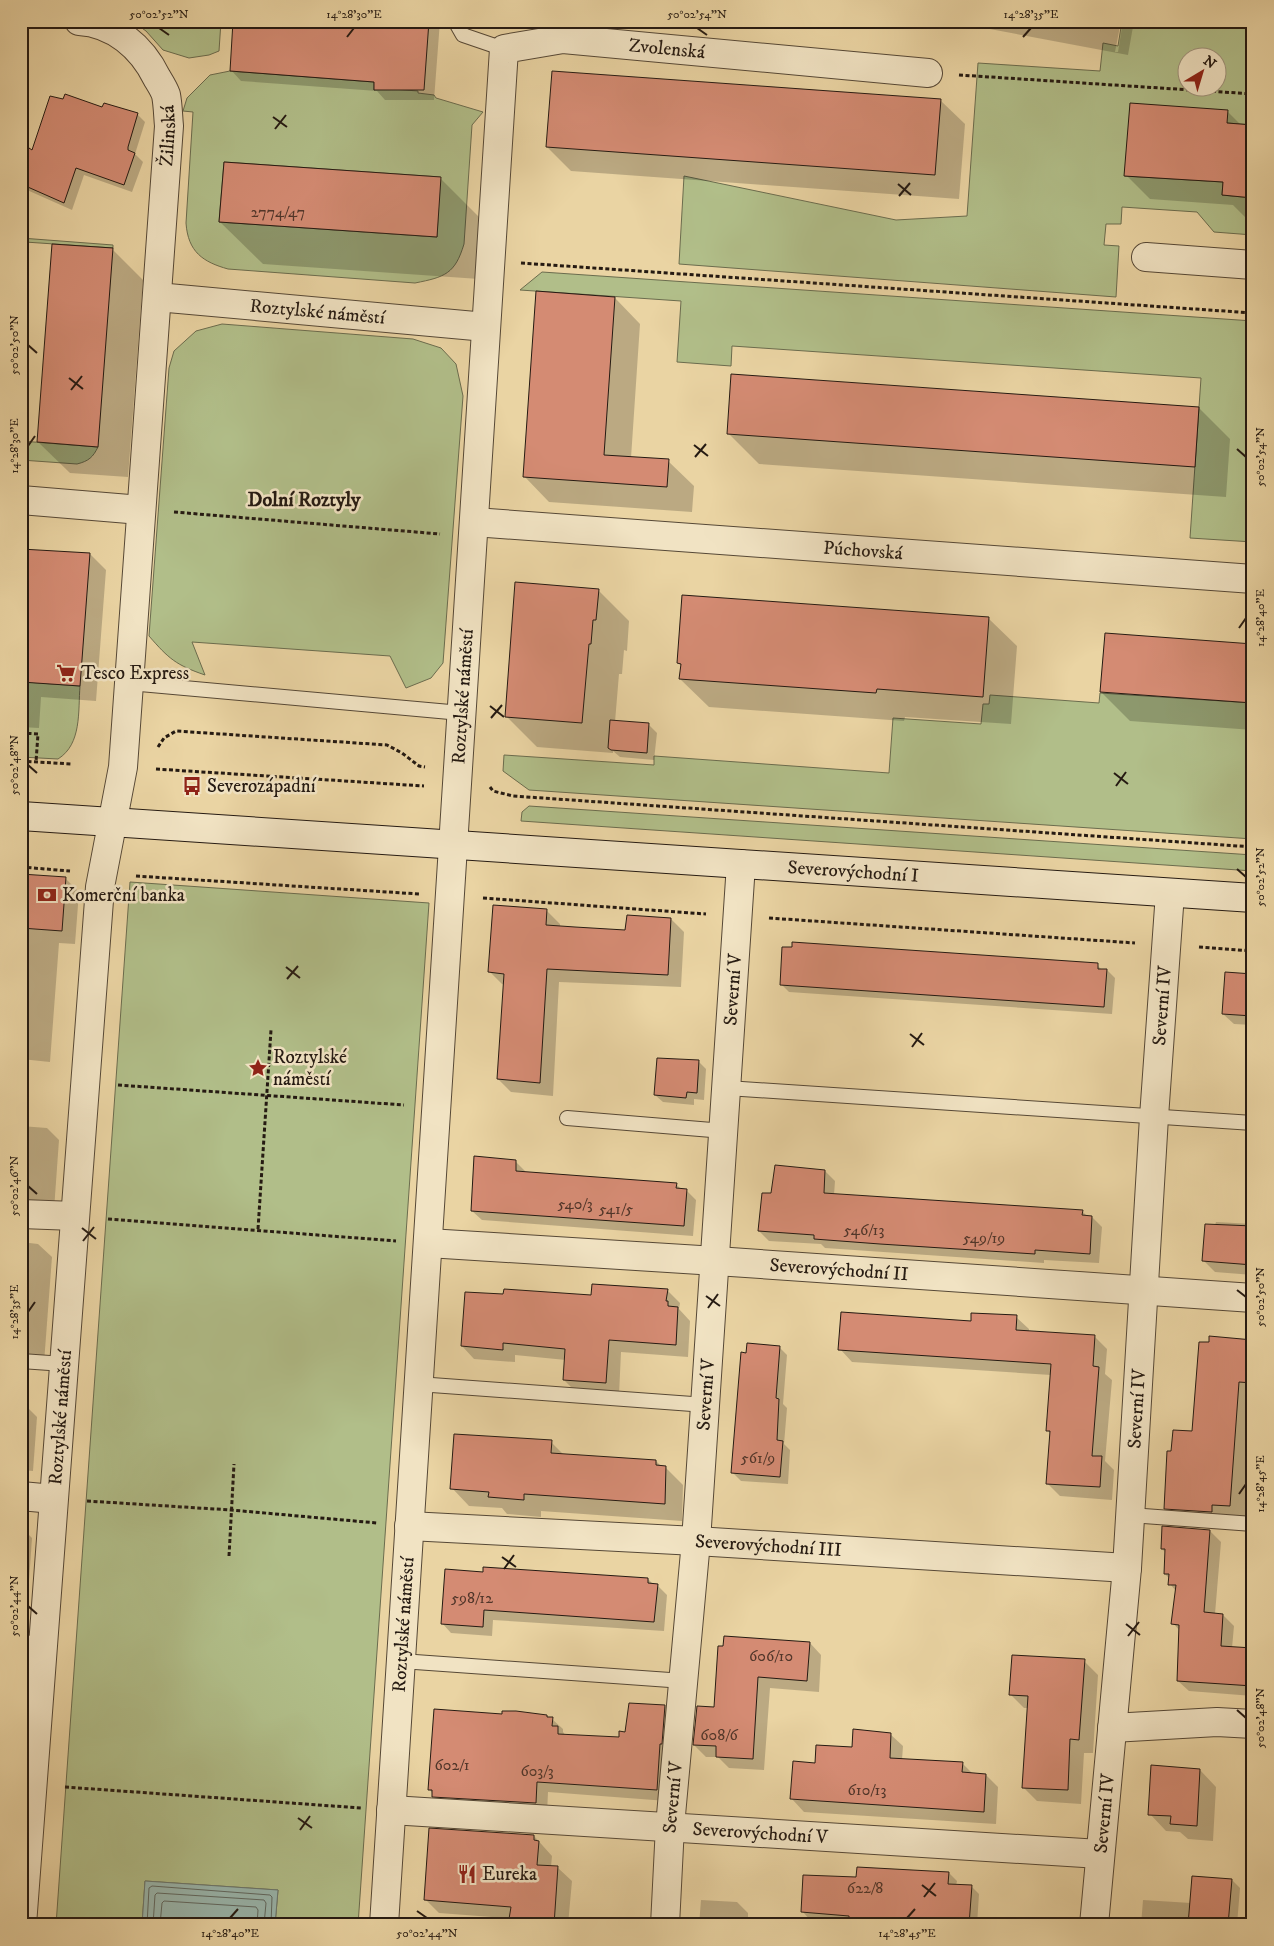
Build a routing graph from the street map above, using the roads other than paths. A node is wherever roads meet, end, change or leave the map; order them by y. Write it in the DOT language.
graph roads {
  1 [pos="79,21"];
  2 [pos="455,21"];
  3 [pos="504,49"];
  4 [pos="928,73"];
  5 [pos="1146,257"];
  6 [pos="1253,264"];
  7 [pos="157,297"];
  8 [pos="486,327"];
  9 [pos="21,500"];
  10 [pos="141,510"];
  11 [pos="474,529"];
  12 [pos="1253,579"];
  13 [pos="129,683"];
  14 [pos="462,713"];
  15 [pos="21,816"];
  16 [pos="113,822"];
  17 [pos="453,845"];
  18 [pos="741,864"];
  19 [pos="1170,893"];
  20 [pos="1253,898"];
  21 [pos="727,1088"];
  22 [pos="1154,1117"];
  23 [pos="567,1118"];
  24 [pos="1253,1123"];
  25 [pos="724,1131"];
  26 [pos="21,1214"];
  27 [pos="75,1216"];
  28 [pos="428,1244"];
  29 [pos="716,1261"];
  30 [pos="1143,1292"];
  31 [pos="1253,1298"];
  32 [pos="21,1361"];
  33 [pos="64,1364"];
  34 [pos="418,1384"];
  35 [pos="706,1405"];
  36 [pos="21,1496"];
  37 [pos="54,1499"];
  38 [pos="1130,1515"];
  39 [pos="1253,1524"];
  40 [pos="409,1526"];
  41 [pos="696,1540"];
  42 [pos="1127,1568"];
  43 [pos="32,1643"];
  44 [pos="401,1661"];
  45 [pos="684,1681"];
  46 [pos="1253,1724"];
  47 [pos="1112,1728"];
  48 [pos="27,1784"];
  49 [pos="391,1810"];
  50 [pos="670,1826"];
  51 [pos="1100,1854"];
  52 [pos="22,1925"];
  53 [pos="384,1925"];
  54 [pos="665,1925"];
  55 [pos="1094,1925"];
  1 -- 7 [label="street, Žilinská"];
  2 -- 3 [label="lane"];
  3 -- 4 [label="street, Zvolenská"];
  3 -- 8 [label="street"];
  5 -- 6 [label="street"];
  7 -- 8 [label="street, Roztylské náměstí"];
  7 -- 10 [label="street, Roztylské náměstí"];
  8 -- 11 [label="street, Roztylské náměstí"];
  9 -- 10 [label="street"];
  10 -- 13 [label="street, Roztylské náměstí"];
  11 -- 12 [label="street, Púchovská"];
  11 -- 14 [label="street, Roztylské náměstí"];
  13 -- 14 [label="lane"];
  13 -- 16 [label="street, Roztylské náměstí"];
  14 -- 17 [label="street, Roztylské náměstí"];
  15 -- 16 [label="street"];
  16 -- 17 [label="street"];
  16 -- 27 [label="street, Roztylské náměstí"];
  17 -- 18 [label="street, Severovýchodní I"];
  17 -- 28 [label="street, Roztylské náměstí"];
  18 -- 19 [label="street, Severovýchodní I"];
  18 -- 21 [label="street, Severní V"];
  19 -- 20 [label="street, Severovýchodní I"];
  19 -- 22 [label="street, Severní IV"];
  21 -- 22 [label="lane"];
  21 -- 25 [label="street, Severní V"];
  22 -- 24 [label="lane"];
  22 -- 30 [label="street, Severní IV"];
  23 -- 25 [label="lane"];
  25 -- 29 [label="street, Severní V"];
  26 -- 27 [label="street"];
  27 -- 33 [label="street, Roztylské náměstí"];
  28 -- 29 [label="street, Severovýchodní II"];
  28 -- 34 [label="street, Roztylské náměstí"];
  29 -- 30 [label="street, Severovýchodní II"];
  29 -- 35 [label="street, Severní V"];
  30 -- 31 [label="street, Severovýchodní II"];
  30 -- 38 [label="street, Severní IV"];
  32 -- 33 [label="lane"];
  33 -- 37 [label="street, Roztylské náměstí"];
  34 -- 35 [label="lane"];
  34 -- 40 [label="street, Roztylské náměstí"];
  35 -- 41 [label="street, Severní V"];
  36 -- 37 [label="street"];
  37 -- 43 [label="street, Roztylské náměstí"];
  38 -- 39 [label="lane"];
  38 -- 42 [label="street, Severní IV"];
  40 -- 41 [label="street, Severovýchodní III"];
  40 -- 44 [label="street, Roztylské náměstí"];
  41 -- 42 [label="street, Severovýchodní III"];
  41 -- 45 [label="street, Severní V"];
  42 -- 47 [label="street, Severní IV"];
  43 -- 48 [label="street, Roztylské náměstí"];
  44 -- 45 [label="lane"];
  44 -- 49 [label="street, Roztylské náměstí"];
  45 -- 50 [label="street, Severní V"];
  46 -- 47 [label="street"];
  47 -- 51 [label="street, Severní IV"];
  48 -- 52 [label="street, Roztylské náměstí"];
  49 -- 50 [label="street, Severovýchodní V"];
  49 -- 53 [label="street, Roztylské náměstí"];
  50 -- 51 [label="street, Severovýchodní V"];
  50 -- 54 [label="street, Severní V"];
  51 -- 55 [label="street, Severní IV"];
}
